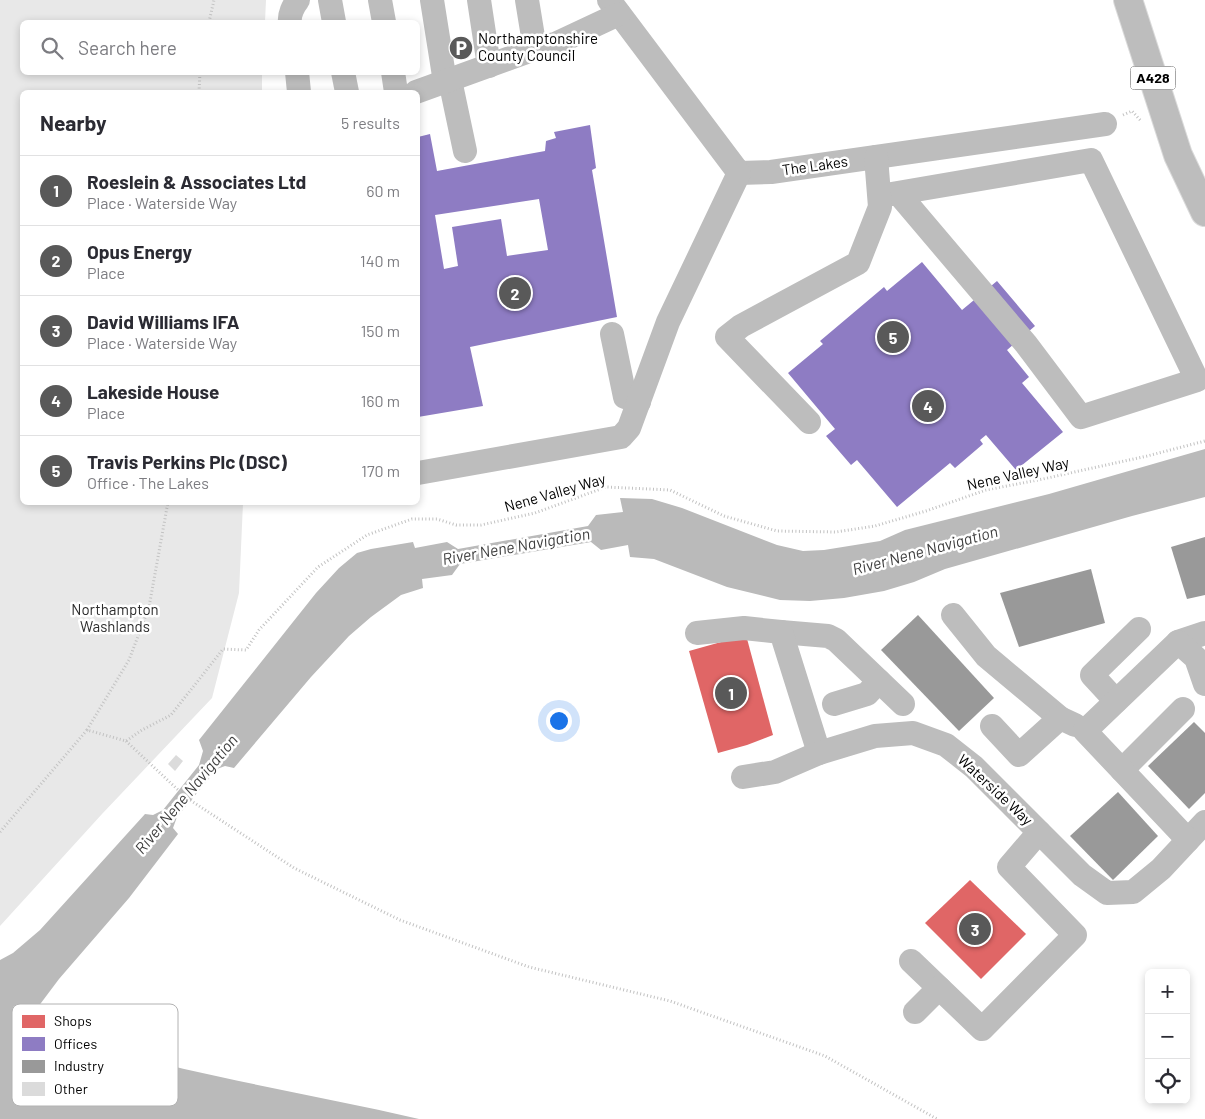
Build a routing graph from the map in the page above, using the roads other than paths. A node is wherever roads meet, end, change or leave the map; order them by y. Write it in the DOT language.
graph roads {
  1 [pos="298,0"];
  2 [pos="330,0"];
  3 [pos="380,0"];
  4 [pos="432,0"];
  5 [pos="479,0"];
  6 [pos="527,0"];
  7 [pos="1128,0"];
  8 [pos="614,7"];
  9 [pos="290,20"];
  10 [pos="334,20"];
  11 [pos="384,20"];
  12 [pos="535,49"];
  13 [pos="489,66"];
  14 [pos="297,75"];
  15 [pos="344,75"];
  16 [pos="393,75"];
  17 [pos="448,81"];
  18 [pos="299,90"];
  19 [pos="347,90"];
  20 [pos="396,90"];
  21 [pos="420,91"];
  22 [pos="1105,124"];
  23 [pos="465,151"];
  24 [pos="876,157"];
  25 [pos="739,173"];
  26 [pos="889,195"];
  27 [pos="1205,212"];
  28 [pos="612,334"];
  29 [pos="639,402"];
  30 [pos="809,422"];
  31 [pos="420,473"];
  32 [pos="953,615"];
  33 [pos="1139,629"];
  34 [pos="781,632"];
  35 [pos="1205,632"];
  36 [pos="697,633"];
  37 [pos="1178,642"];
  38 [pos="879,681"];
  39 [pos="1205,684"];
  40 [pos="1116,701"];
  41 [pos="834,704"];
  42 [pos="903,704"];
  43 [pos="1183,709"];
  44 [pos="1060,718"];
  45 [pos="992,726"];
  46 [pos="1085,731"];
  47 [pos="819,753"];
  48 [pos="1122,770"];
  49 [pos="743,776"];
  50 [pos="1205,822"];
  51 [pos="1039,832"];
  52 [pos="1188,840"];
  53 [pos="911,961"];
  54 [pos="939,988"];
  55 [pos="915,1012"];
  1 -- 9 [label="street"];
  2 -- 10 [label="street"];
  3 -- 11 [label="street"];
  4 -- 17 [label="street"];
  5 -- 13 [label="street"];
  6 -- 12 [label="street"];
  7 -- 27 [label="highway, A428"];
  8 -- 12 [label="street"];
  8 -- 25 [label="street"];
  12 -- 13 [label="street"];
  13 -- 17 [label="street"];
  14 -- 18 [label="street"];
  15 -- 19 [label="street"];
  16 -- 20 [label="street"];
  17 -- 21 [label="street"];
  17 -- 23 [label="street"];
  22 -- 24 [label="street, The Lakes"];
  24 -- 25 [label="street, The Lakes"];
  24 -- 26 [label="street"];
  25 -- 29 [label="street"];
  26 -- 26 [label="street"];
  26 -- 30 [label="street"];
  28 -- 29 [label="street"];
  29 -- 31 [label="street"];
  32 -- 44 [label="street"];
  33 -- 40 [label="street"];
  34 -- 36 [label="street"];
  34 -- 38 [label="street"];
  34 -- 47 [label="street"];
  35 -- 37 [label="street"];
  37 -- 39 [label="street"];
  37 -- 40 [label="street"];
  38 -- 41 [label="street"];
  38 -- 42 [label="street"];
  40 -- 46 [label="street"];
  43 -- 48 [label="street"];
  44 -- 45 [label="street"];
  44 -- 46 [label="street"];
  46 -- 48 [label="street"];
  47 -- 49 [label="street, Waterside Way"];
  47 -- 51 [label="street, Waterside Way"];
  48 -- 52 [label="street"];
  50 -- 52 [label="street, Waterside Way"];
  51 -- 52 [label="street, Waterside Way"];
  51 -- 54 [label="street"];
  53 -- 54 [label="street"];
  54 -- 55 [label="street"];
}
